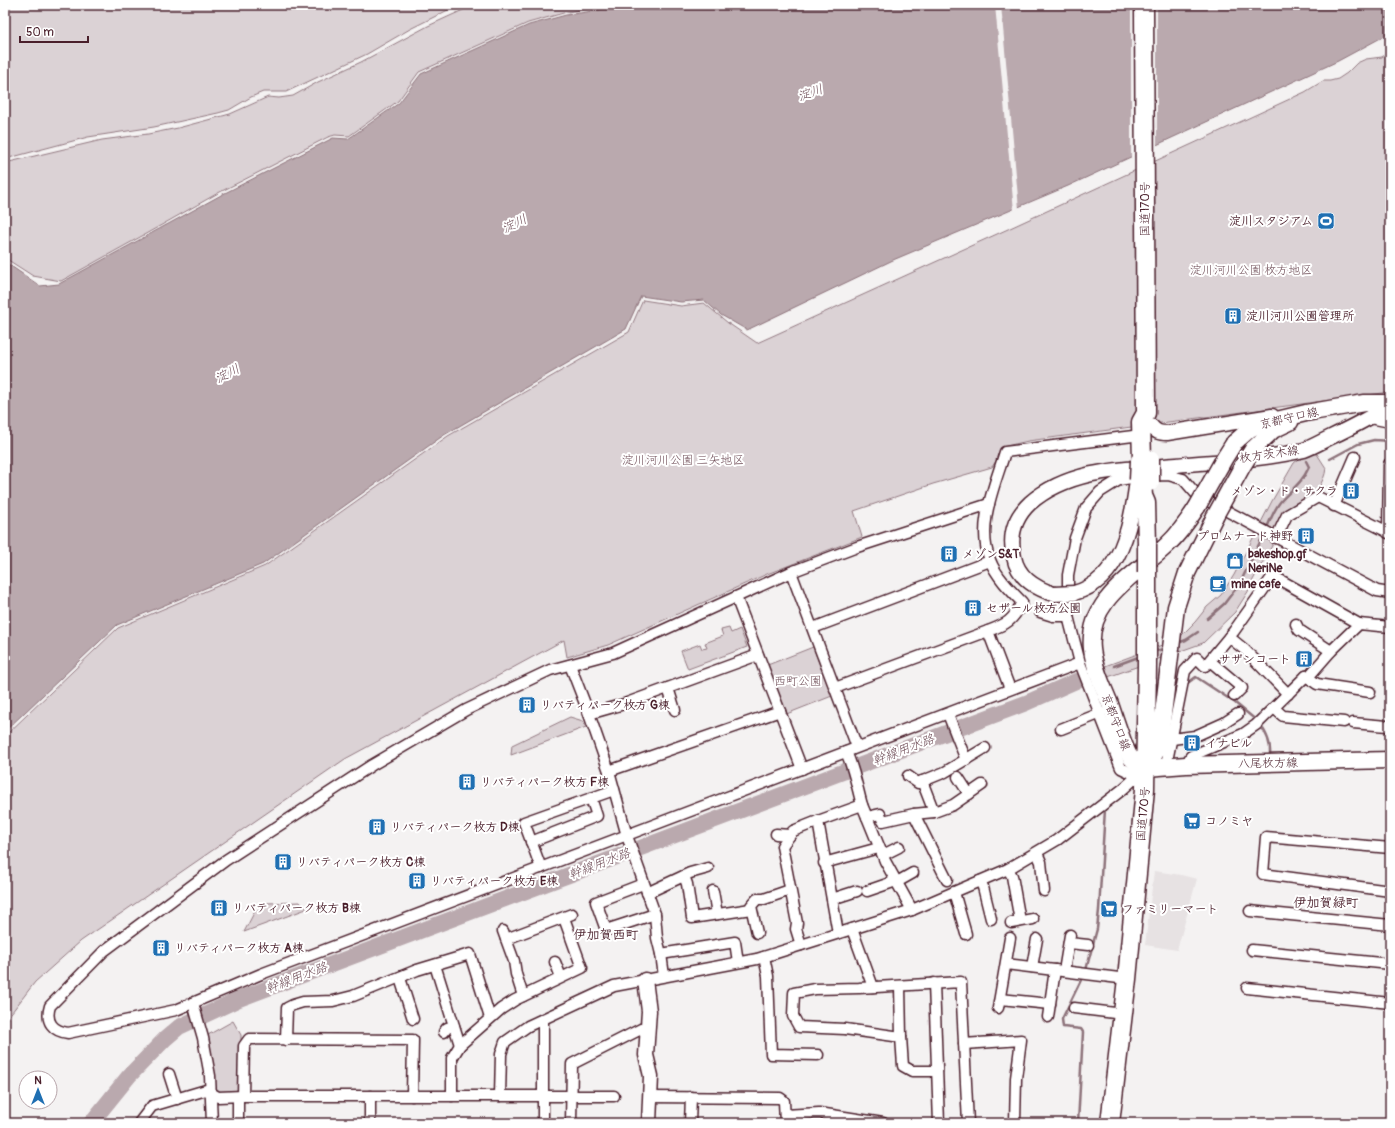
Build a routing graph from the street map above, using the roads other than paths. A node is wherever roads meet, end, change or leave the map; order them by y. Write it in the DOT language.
graph roads {
  1 [pos="1144,5"];
  2 [pos="1390,404"];
  3 [pos="1306,413"];
  4 [pos="1370,418"];
  5 [pos="1390,422"];
  6 [pos="1146,423"];
  7 [pos="1355,457"];
  8 [pos="1388,464"];
  9 [pos="1143,482"];
  10 [pos="1390,503"];
  11 [pos="989,504"];
  12 [pos="1334,506"];
  13 [pos="1222,514"];
  14 [pos="1389,533"];
  15 [pos="1275,538"];
  16 [pos="990,561"];
  17 [pos="791,572"];
  18 [pos="1390,593"];
  19 [pos="736,597"];
  20 [pos="1071,598"];
  21 [pos="1040,612"];
  22 [pos="1068,616"];
  23 [pos="1296,624"];
  24 [pos="1359,624"];
  25 [pos="1390,627"];
  26 [pos="812,628"];
  27 [pos="988,631"];
  28 [pos="1229,637"];
  29 [pos="1331,651"];
  30 [pos="758,655"];
  31 [pos="1210,661"];
  32 [pos="1087,662"];
  33 [pos="570,665"];
  34 [pos="1306,676"];
  35 [pos="668,688"];
  36 [pos="835,688"];
  37 [pos="1010,689"];
  38 [pos="1370,692"];
  39 [pos="1288,694"];
  40 [pos="1234,696"];
  41 [pos="1274,708"];
  42 [pos="675,710"];
  43 [pos="780,710"];
  44 [pos="1101,713"];
  45 [pos="589,714"];
  46 [pos="1238,714"];
  47 [pos="949,718"];
  48 [pos="1390,728"];
  49 [pos="1060,729"];
  50 [pos="1172,739"];
  51 [pos="858,747"];
  52 [pos="985,748"];
  53 [pos="846,752"];
  54 [pos="966,760"];
  55 [pos="1390,760"];
  56 [pos="1166,766"];
  57 [pos="1186,766"];
  58 [pos="802,769"];
  59 [pos="609,771"];
  60 [pos="1142,772"];
  61 [pos="908,776"];
  62 [pos="958,777"];
  63 [pos="922,781"];
  64 [pos="982,785"];
  65 [pos="614,790"];
  66 [pos="969,794"];
  67 [pos="591,798"];
  68 [pos="862,805"];
  69 [pos="934,812"];
  70 [pos="914,814"];
  71 [pos="867,817"];
  72 [pos="818,821"];
  73 [pos="776,834"];
  74 [pos="790,835"];
  75 [pos="628,836"];
  76 [pos="531,842"];
  77 [pos="899,847"];
  78 [pos="1390,848"];
  79 [pos="879,852"];
  80 [pos="1037,853"];
  81 [pos="824,863"];
  82 [pos="541,868"];
  83 [pos="708,868"];
  84 [pos="1008,869"];
  85 [pos="914,873"];
  86 [pos="684,876"];
  87 [pos="947,880"];
  88 [pos="980,881"];
  89 [pos="896,882"];
  90 [pos="645,888"];
  91 [pos="790,890"];
  92 [pos="1390,890"];
  93 [pos="713,891"];
  94 [pos="857,891"];
  95 [pos="867,891"];
  96 [pos="1044,891"];
  97 [pos="954,892"];
  98 [pos="832,899"];
  99 [pos="751,909"];
  100 [pos="912,910"];
  101 [pos="1250,911"];
  102 [pos="655,914"];
  103 [pos="717,914"];
  104 [pos="1033,919"];
  105 [pos="991,920"];
  106 [pos="1390,925"];
  107 [pos="852,929"];
  108 [pos="758,933"];
  109 [pos="838,933"];
  110 [pos="966,934"];
  111 [pos="1010,938"];
  112 [pos="1037,939"];
  113 [pos="801,944"];
  114 [pos="1088,945"];
  115 [pos="1252,950"];
  116 [pos="661,954"];
  117 [pos="764,957"];
  118 [pos="555,962"];
  119 [pos="738,962"];
  120 [pos="1006,964"];
  121 [pos="1390,964"];
  122 [pos="435,965"];
  123 [pos="1032,967"];
  124 [pos="1059,970"];
  125 [pos="664,976"];
  126 [pos="561,977"];
  127 [pos="400,978"];
  128 [pos="1126,979"];
  129 [pos="645,980"];
  130 [pos="934,984"];
  131 [pos="900,986"];
  132 [pos="873,987"];
  133 [pos="1247,988"];
  134 [pos="523,996"];
  135 [pos="193,1003"];
  136 [pos="1390,1003"];
  137 [pos="1050,1004"];
  138 [pos="1074,1008"];
  139 [pos="1123,1014"];
  140 [pos="1048,1017"];
  141 [pos="490,1018"];
  142 [pos="413,1019"];
  143 [pos="543,1019"];
  144 [pos="454,1026"];
  145 [pos="647,1026"];
  146 [pos="444,1032"];
  147 [pos="901,1037"];
  148 [pos="286,1040"];
  149 [pos="964,1044"];
  150 [pos="460,1045"];
  151 [pos="818,1055"];
  152 [pos="937,1071"];
  153 [pos="169,1074"];
  154 [pos="212,1094"];
  155 [pos="241,1096"];
  156 [pos="370,1096"];
  157 [pos="412,1096"];
  158 [pos="452,1096"];
  159 [pos="500,1096"];
  160 [pos="543,1096"];
  161 [pos="572,1096"];
  162 [pos="614,1096"];
  163 [pos="650,1097"];
  164 [pos="691,1097"];
  165 [pos="177,1099"];
  166 [pos="785,1119"];
  167 [pos="139,1123"];
  168 [pos="212,1123"];
  169 [pos="238,1123"];
  170 [pos="370,1123"];
  171 [pos="542,1123"];
  172 [pos="571,1123"];
  173 [pos="649,1123"];
  174 [pos="690,1123"];
  175 [pos="883,1123"];
  176 [pos="939,1123"];
  177 [pos="968,1123"];
  178 [pos="1015,1123"];
  179 [pos="1110,1123"];
  1 -- 6 [label="highway, 国道170号"];
  2 -- 3 [label="main road, 京都守口線"];
  2 -- 4 [label="main road, 枚方茨木線"];
  2 -- 13 [label="main road, 京都守口線, bridge"];
  3 -- 6 [label="main road"];
  3 -- 32 [label="main road, 京都守口線, bridge"];
  4 -- 5 [label="street"];
  4 -- 20 [label="main road, 枚方茨木線, bridge"];
  6 -- 9 [label="highway, 国道170号, bridge"];
  6 -- 11 [label="street"];
  7 -- 12 [label="street"];
  8 -- 10 [label="street"];
  9 -- 20 [label="main road, 枚方茨木線"];
  9 -- 60 [label="highway, 国道170号, bridge"];
  10 -- 14 [label="street"];
  11 -- 16 [label="street"];
  11 -- 17 [label="street"];
  12 -- 14 [label="street"];
  12 -- 15 [label="street"];
  13 -- 15 [label="street"];
  13 -- 20 [label="street"];
  13 -- 60 [label="main road, 京都守口線"];
  15 -- 18 [label="street"];
  16 -- 26 [label="street"];
  16 -- 27 [label="street"];
  17 -- 19 [label="street"];
  17 -- 26 [label="street"];
  19 -- 30 [label="street"];
  19 -- 33 [label="street"];
  20 -- 22 [label="street"];
  21 -- 22 [label="street"];
  22 -- 32 [label="street"];
  23 -- 29 [label="street"];
  24 -- 25 [label="street"];
  24 -- 28 [label="street"];
  24 -- 29 [label="street"];
  26 -- 36 [label="street"];
  27 -- 36 [label="street"];
  27 -- 37 [label="street"];
  28 -- 31 [label="street"];
  28 -- 39 [label="street"];
  29 -- 34 [label="street"];
  30 -- 35 [label="street"];
  30 -- 43 [label="street"];
  31 -- 40 [label="street"];
  31 -- 50 [label="street"];
  32 -- 37 [label="street"];
  32 -- 44 [label="street"];
  32 -- 60 [label="main road, 京都守口線"];
  33 -- 45 [label="street"];
  33 -- 135 [label="street"];
  34 -- 38 [label="street"];
  34 -- 39 [label="street"];
  35 -- 42 [label="street"];
  35 -- 45 [label="street"];
  36 -- 51 [label="street"];
  37 -- 47 [label="street"];
  39 -- 41 [label="street"];
  41 -- 48 [label="street"];
  41 -- 57 [label="street"];
  43 -- 58 [label="street"];
  43 -- 59 [label="street"];
  44 -- 49 [label="street"];
  44 -- 60 [label="street"];
  45 -- 59 [label="street"];
  46 -- 50 [label="street"];
  47 -- 51 [label="street"];
  47 -- 54 [label="street"];
  50 -- 56 [label="street"];
  51 -- 53 [label="street"];
  52 -- 54 [label="street"];
  53 -- 58 [label="street"];
  53 -- 68 [label="street"];
  54 -- 63 [label="street"];
  55 -- 57 [label="main road, 八尾枚方線"];
  56 -- 57 [label="main road, 八尾枚方線"];
  56 -- 60 [label="main road, 八尾枚方線"];
  58 -- 75 [label="street"];
  59 -- 65 [label="street"];
  60 -- 80 [label="street"];
  60 -- 128 [label="highway, 国道170号"];
  61 -- 63 [label="street"];
  62 -- 66 [label="street"];
  63 -- 69 [label="street"];
  64 -- 66 [label="street"];
  65 -- 67 [label="street"];
  65 -- 75 [label="street"];
  66 -- 69 [label="street"];
  67 -- 76 [label="street"];
  67 -- 76 [label="street"];
  68 -- 71 [label="street"];
  68 -- 72 [label="street"];
  69 -- 70 [label="street"];
  70 -- 71 [label="street"];
  70 -- 87 [label="street"];
  71 -- 79 [label="street"];
  72 -- 74 [label="street"];
  72 -- 81 [label="street"];
  73 -- 74 [label="street"];
  74 -- 91 [label="street"];
  75 -- 82 [label="street"];
  75 -- 90 [label="street"];
  76 -- 82 [label="street"];
  77 -- 79 [label="street"];
  78 -- 92 [label="street"];
  79 -- 81 [label="street"];
  79 -- 89 [label="street"];
  80 -- 84 [label="street"];
  80 -- 96 [label="street"];
  81 -- 98 [label="street"];
  82 -- 135 [label="street"];
  83 -- 86 [label="street"];
  84 -- 88 [label="street"];
  84 -- 104 [label="street"];
  85 -- 89 [label="street"];
  86 -- 90 [label="street"];
  86 -- 103 [label="street"];
  88 -- 97 [label="street"];
  88 -- 105 [label="street"];
  89 -- 95 [label="street"];
  89 -- 100 [label="street"];
  90 -- 102 [label="street"];
  90 -- 102 [label="street"];
  91 -- 99 [label="street"];
  91 -- 113 [label="street"];
  93 -- 103 [label="street"];
  94 -- 98 [label="street"];
  97 -- 100 [label="street"];
  97 -- 110 [label="street"];
  98 -- 109 [label="street"];
  99 -- 103 [label="street"];
  99 -- 108 [label="street"];
  100 -- 107 [label="street"];
  101 -- 106 [label="street"];
  102 -- 116 [label="street"];
  107 -- 109 [label="street"];
  107 -- 132 [label="street"];
  109 -- 113 [label="street"];
  111 -- 120 [label="street"];
  112 -- 123 [label="street"];
  113 -- 117 [label="street"];
  114 -- 124 [label="street"];
  115 -- 121 [label="street"];
  116 -- 119 [label="street"];
  116 -- 125 [label="street"];
  117 -- 119 [label="street"];
  117 -- 151 [label="street"];
  118 -- 126 [label="street"];
  119 -- 125 [label="street"];
  120 -- 123 [label="street"];
  120 -- 137 [label="street"];
  122 -- 127 [label="street"];
  122 -- 141 [label="street"];
  122 -- 144 [label="street"];
  123 -- 124 [label="street"];
  124 -- 128 [label="street"];
  124 -- 137 [label="street"];
  125 -- 129 [label="street"];
  126 -- 134 [label="street"];
  126 -- 134 [label="street"];
  127 -- 142 [label="street"];
  127 -- 148 [label="street"];
  128 -- 139 [label="highway, 国道170号"];
  129 -- 143 [label="street"];
  129 -- 145 [label="main road"];
  130 -- 131 [label="street"];
  130 -- 149 [label="street"];
  130 -- 152 [label="street"];
  131 -- 132 [label="street"];
  131 -- 147 [label="street"];
  132 -- 147 [label="street"];
  133 -- 136 [label="street"];
  134 -- 141 [label="street"];
  135 -- 154 [label="street"];
  137 -- 140 [label="street"];
  138 -- 139 [label="street"];
  139 -- 179 [label="highway, 国道170号"];
  141 -- 150 [label="street"];
  143 -- 159 [label="street"];
  143 -- 160 [label="street"];
  144 -- 146 [label="street"];
  144 -- 150 [label="street"];
  145 -- 161 [label="street"];
  145 -- 163 [label="main road"];
  147 -- 152 [label="street"];
  148 -- 155 [label="street"];
  148 -- 157 [label="street"];
  149 -- 177 [label="street"];
  149 -- 178 [label="street"];
  150 -- 158 [label="street"];
  152 -- 176 [label="street"];
  153 -- 165 [label="street"];
  154 -- 155 [label="street"];
  154 -- 165 [label="street"];
  154 -- 168 [label="street"];
  155 -- 156 [label="street"];
  155 -- 169 [label="street"];
  156 -- 157 [label="street"];
  156 -- 170 [label="street"];
  157 -- 158 [label="street"];
  158 -- 159 [label="street"];
  159 -- 160 [label="street"];
  160 -- 161 [label="street"];
  160 -- 171 [label="street"];
  161 -- 162 [label="street"];
  161 -- 172 [label="street"];
  163 -- 164 [label="street"];
  163 -- 173 [label="main road"];
  164 -- 166 [label="street"];
  164 -- 174 [label="street"];
  165 -- 167 [label="street"];
  166 -- 175 [label="street"];
}
